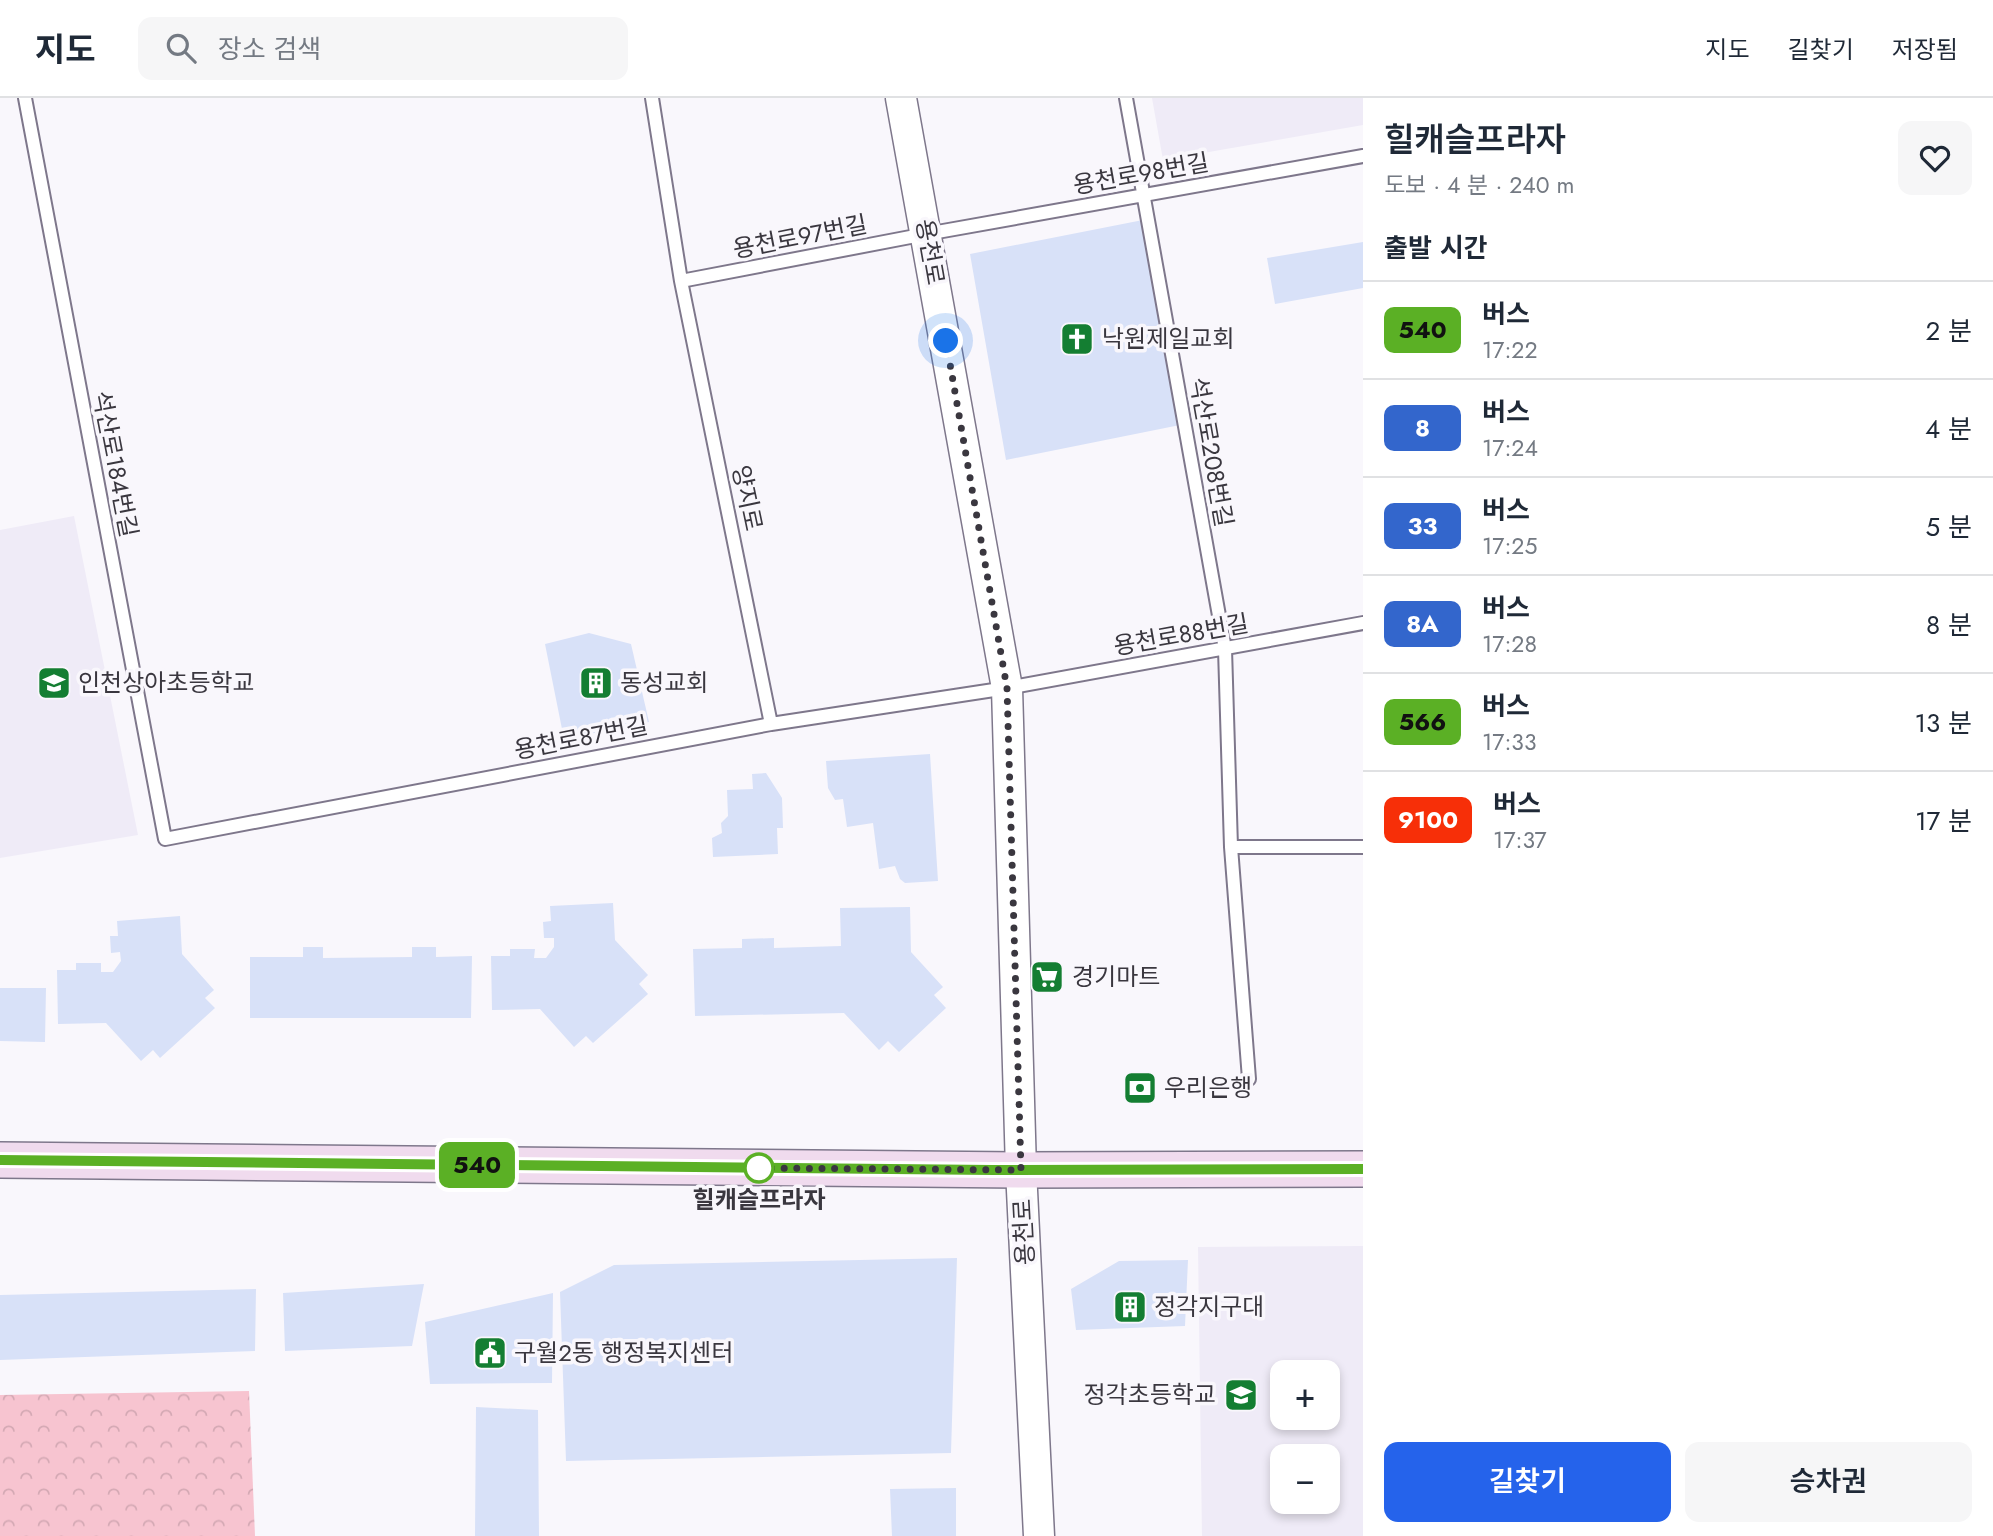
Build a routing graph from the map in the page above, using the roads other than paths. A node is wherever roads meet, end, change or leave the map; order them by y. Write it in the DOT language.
graph roads {
  1 [pos="25,98"];
  2 [pos="652,98"];
  3 [pos="901,98"];
  4 [pos="1126,98"];
  5 [pos="1363,156"];
  6 [pos="1144,195"];
  7 [pos="926,234"];
  8 [pos="681,281"];
  9 [pos="1363,623"];
  10 [pos="1225,649"];
  11 [pos="1007,688"];
  12 [pos="771,724"];
  13 [pos="165,839"];
  14 [pos="1231,847"];
  15 [pos="1363,847"];
  16 [pos="1249,1079"];
  17 [pos="0,1160"];
  18 [pos="1363,1169"];
  19 [pos="1021,1170"];
  20 [pos="1039,1536"];
  1 -- 13 [label="lane, 석산로184번길"];
  2 -- 8 [label="lane, 양지로"];
  3 -- 7 [label="street, 용천로"];
  4 -- 6 [label="lane, 석산로208번길"];
  5 -- 6 [label="lane, 용천로98번길"];
  6 -- 7 [label="lane, 용천로98번길"];
  6 -- 10 [label="lane, 석산로208번길"];
  7 -- 8 [label="lane, 용천로97번길"];
  7 -- 11 [label="street, 용천로"];
  8 -- 12 [label="lane, 양지로"];
  9 -- 10 [label="lane, 용천로88번길"];
  10 -- 11 [label="lane, 용천로88번길"];
  10 -- 14 [label="lane, 석산로208번길"];
  11 -- 12 [label="lane, 용천로87번길"];
  11 -- 19 [label="street, 용천로"];
  12 -- 13 [label="lane, 용천로87번길"];
  14 -- 15 [label="lane"];
  14 -- 16 [label="lane, 석산로208번길"];
  17 -- 19 [label="main road"];
  18 -- 19 [label="main road"];
  19 -- 20 [label="street, 용천로"];
}
